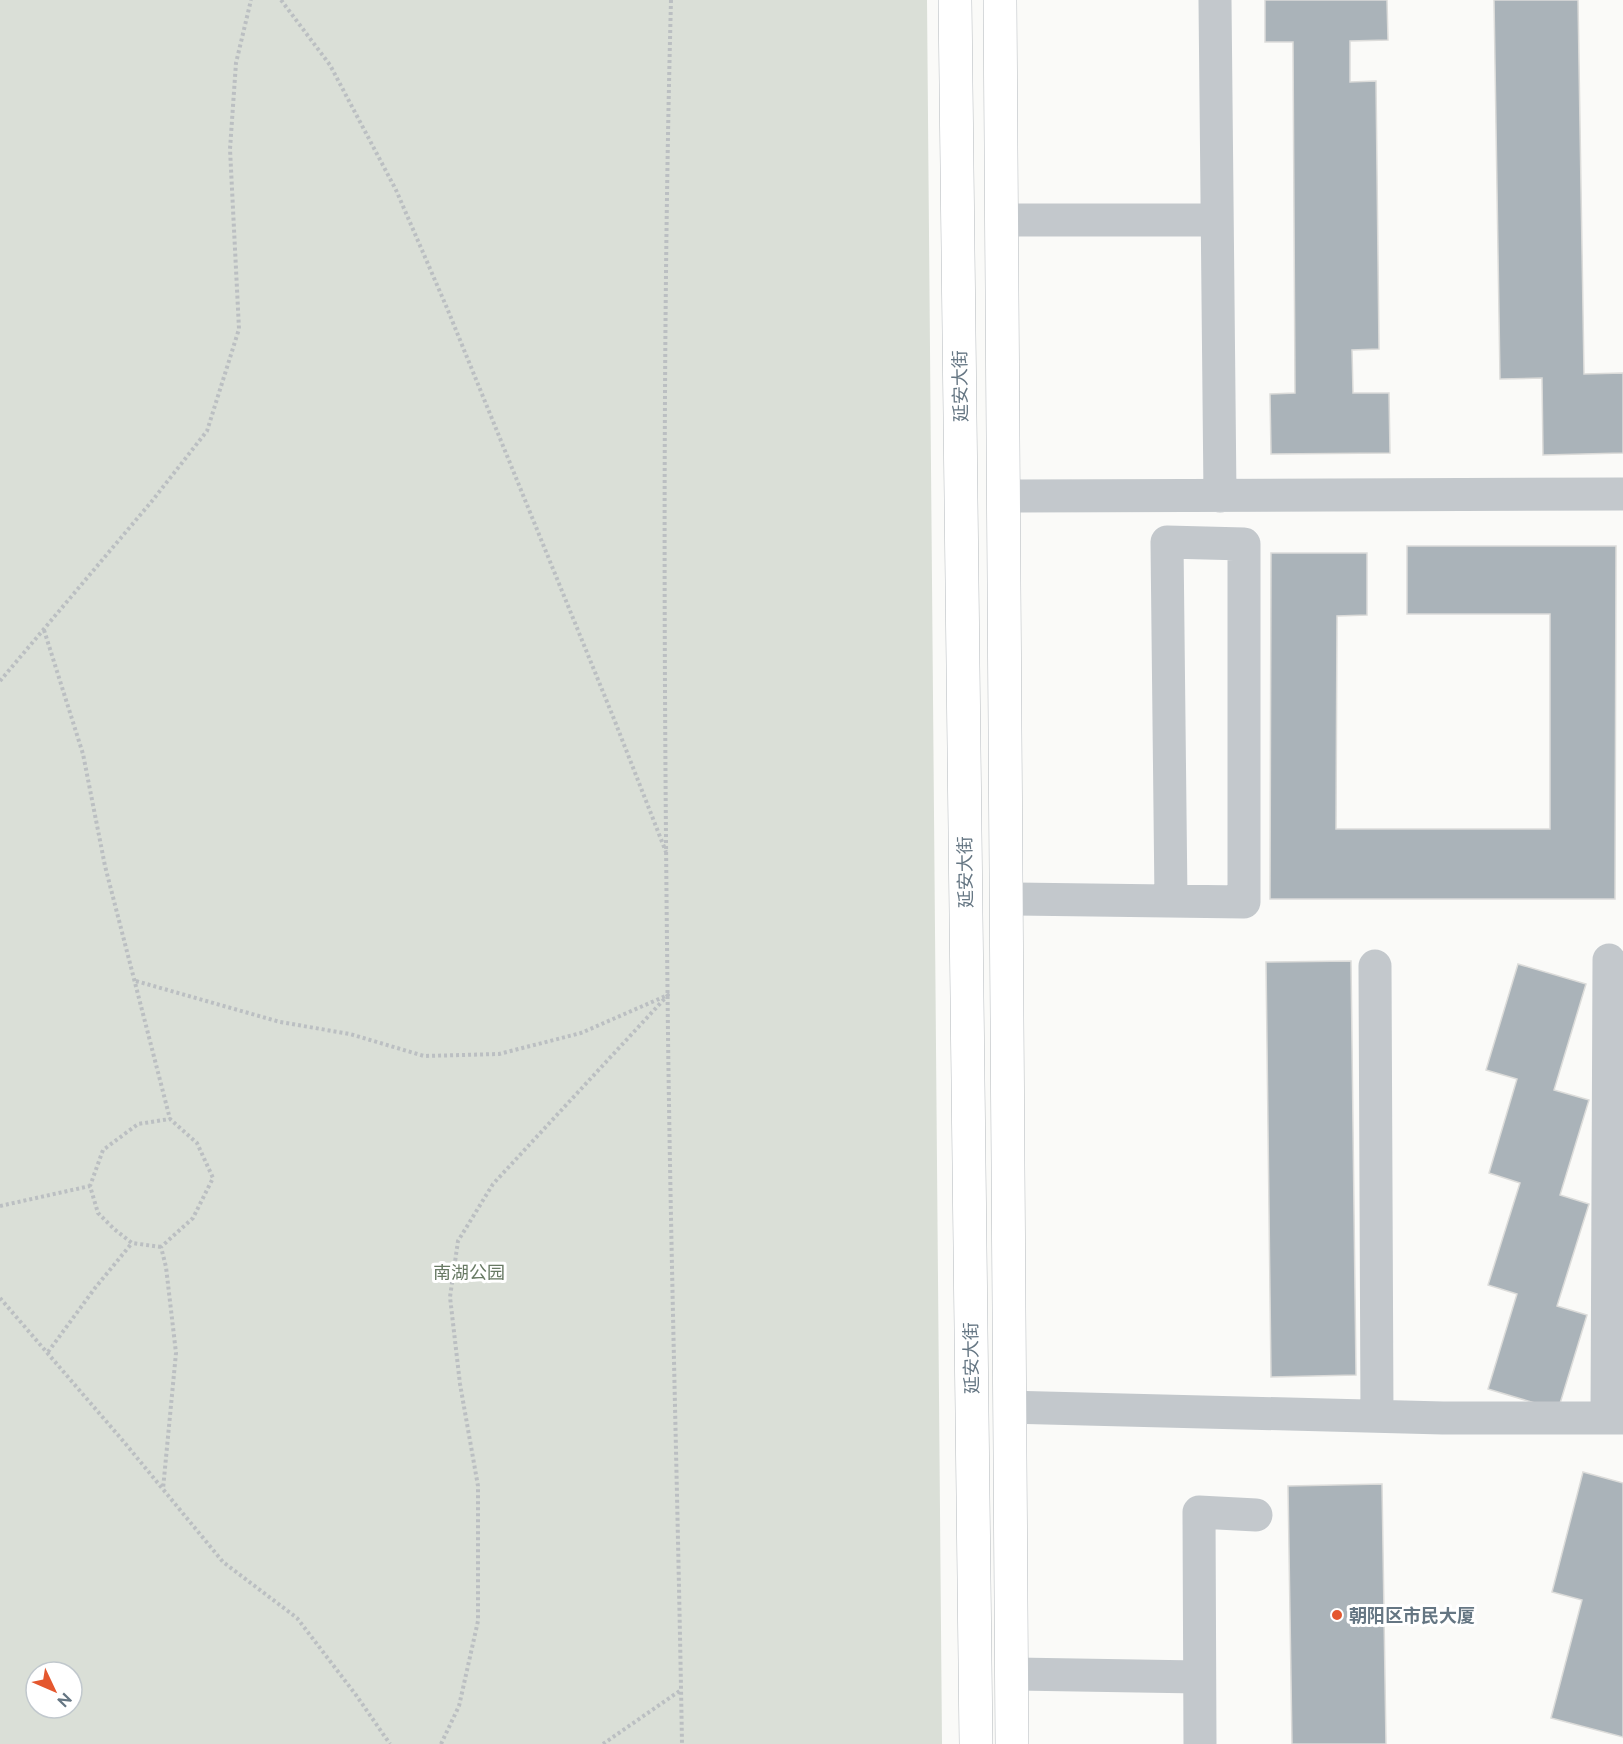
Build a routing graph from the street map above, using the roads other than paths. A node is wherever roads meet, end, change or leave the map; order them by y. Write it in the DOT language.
graph roads {
  1 [pos="955,0"];
  2 [pos="1000,0"];
  3 [pos="1215,0"];
  4 [pos="1002,220"];
  5 [pos="1217,220"];
  6 [pos="1623,494"];
  7 [pos="1004,496"];
  8 [pos="1220,496"];
  9 [pos="1007,899"];
  10 [pos="1171,901"];
  11 [pos="1609,960"];
  12 [pos="1375,966"];
  13 [pos="1010,1407"];
  14 [pos="1377,1416"];
  15 [pos="1615,1418"];
  16 [pos="1256,1515"];
  17 [pos="1012,1674"];
  18 [pos="1199,1677"];
  19 [pos="976,1744"];
  20 [pos="1012,1744"];
  21 [pos="1200,1744"];
  1 -- 19 [label="main road, 延安大街"];
  2 -- 4 [label="main road"];
  3 -- 5 [label="lane"];
  4 -- 5 [label="lane"];
  4 -- 7 [label="main road"];
  5 -- 8 [label="lane"];
  6 -- 8 [label="lane"];
  7 -- 8 [label="lane"];
  7 -- 9 [label="main road"];
  9 -- 10 [label="lane"];
  9 -- 13 [label="main road"];
  10 -- 10 [label="lane"];
  11 -- 15 [label="lane"];
  12 -- 14 [label="lane"];
  13 -- 14 [label="lane"];
  13 -- 17 [label="main road"];
  14 -- 15 [label="lane"];
  16 -- 18 [label="lane"];
  17 -- 18 [label="lane"];
  17 -- 20 [label="main road"];
  18 -- 21 [label="lane"];
}
